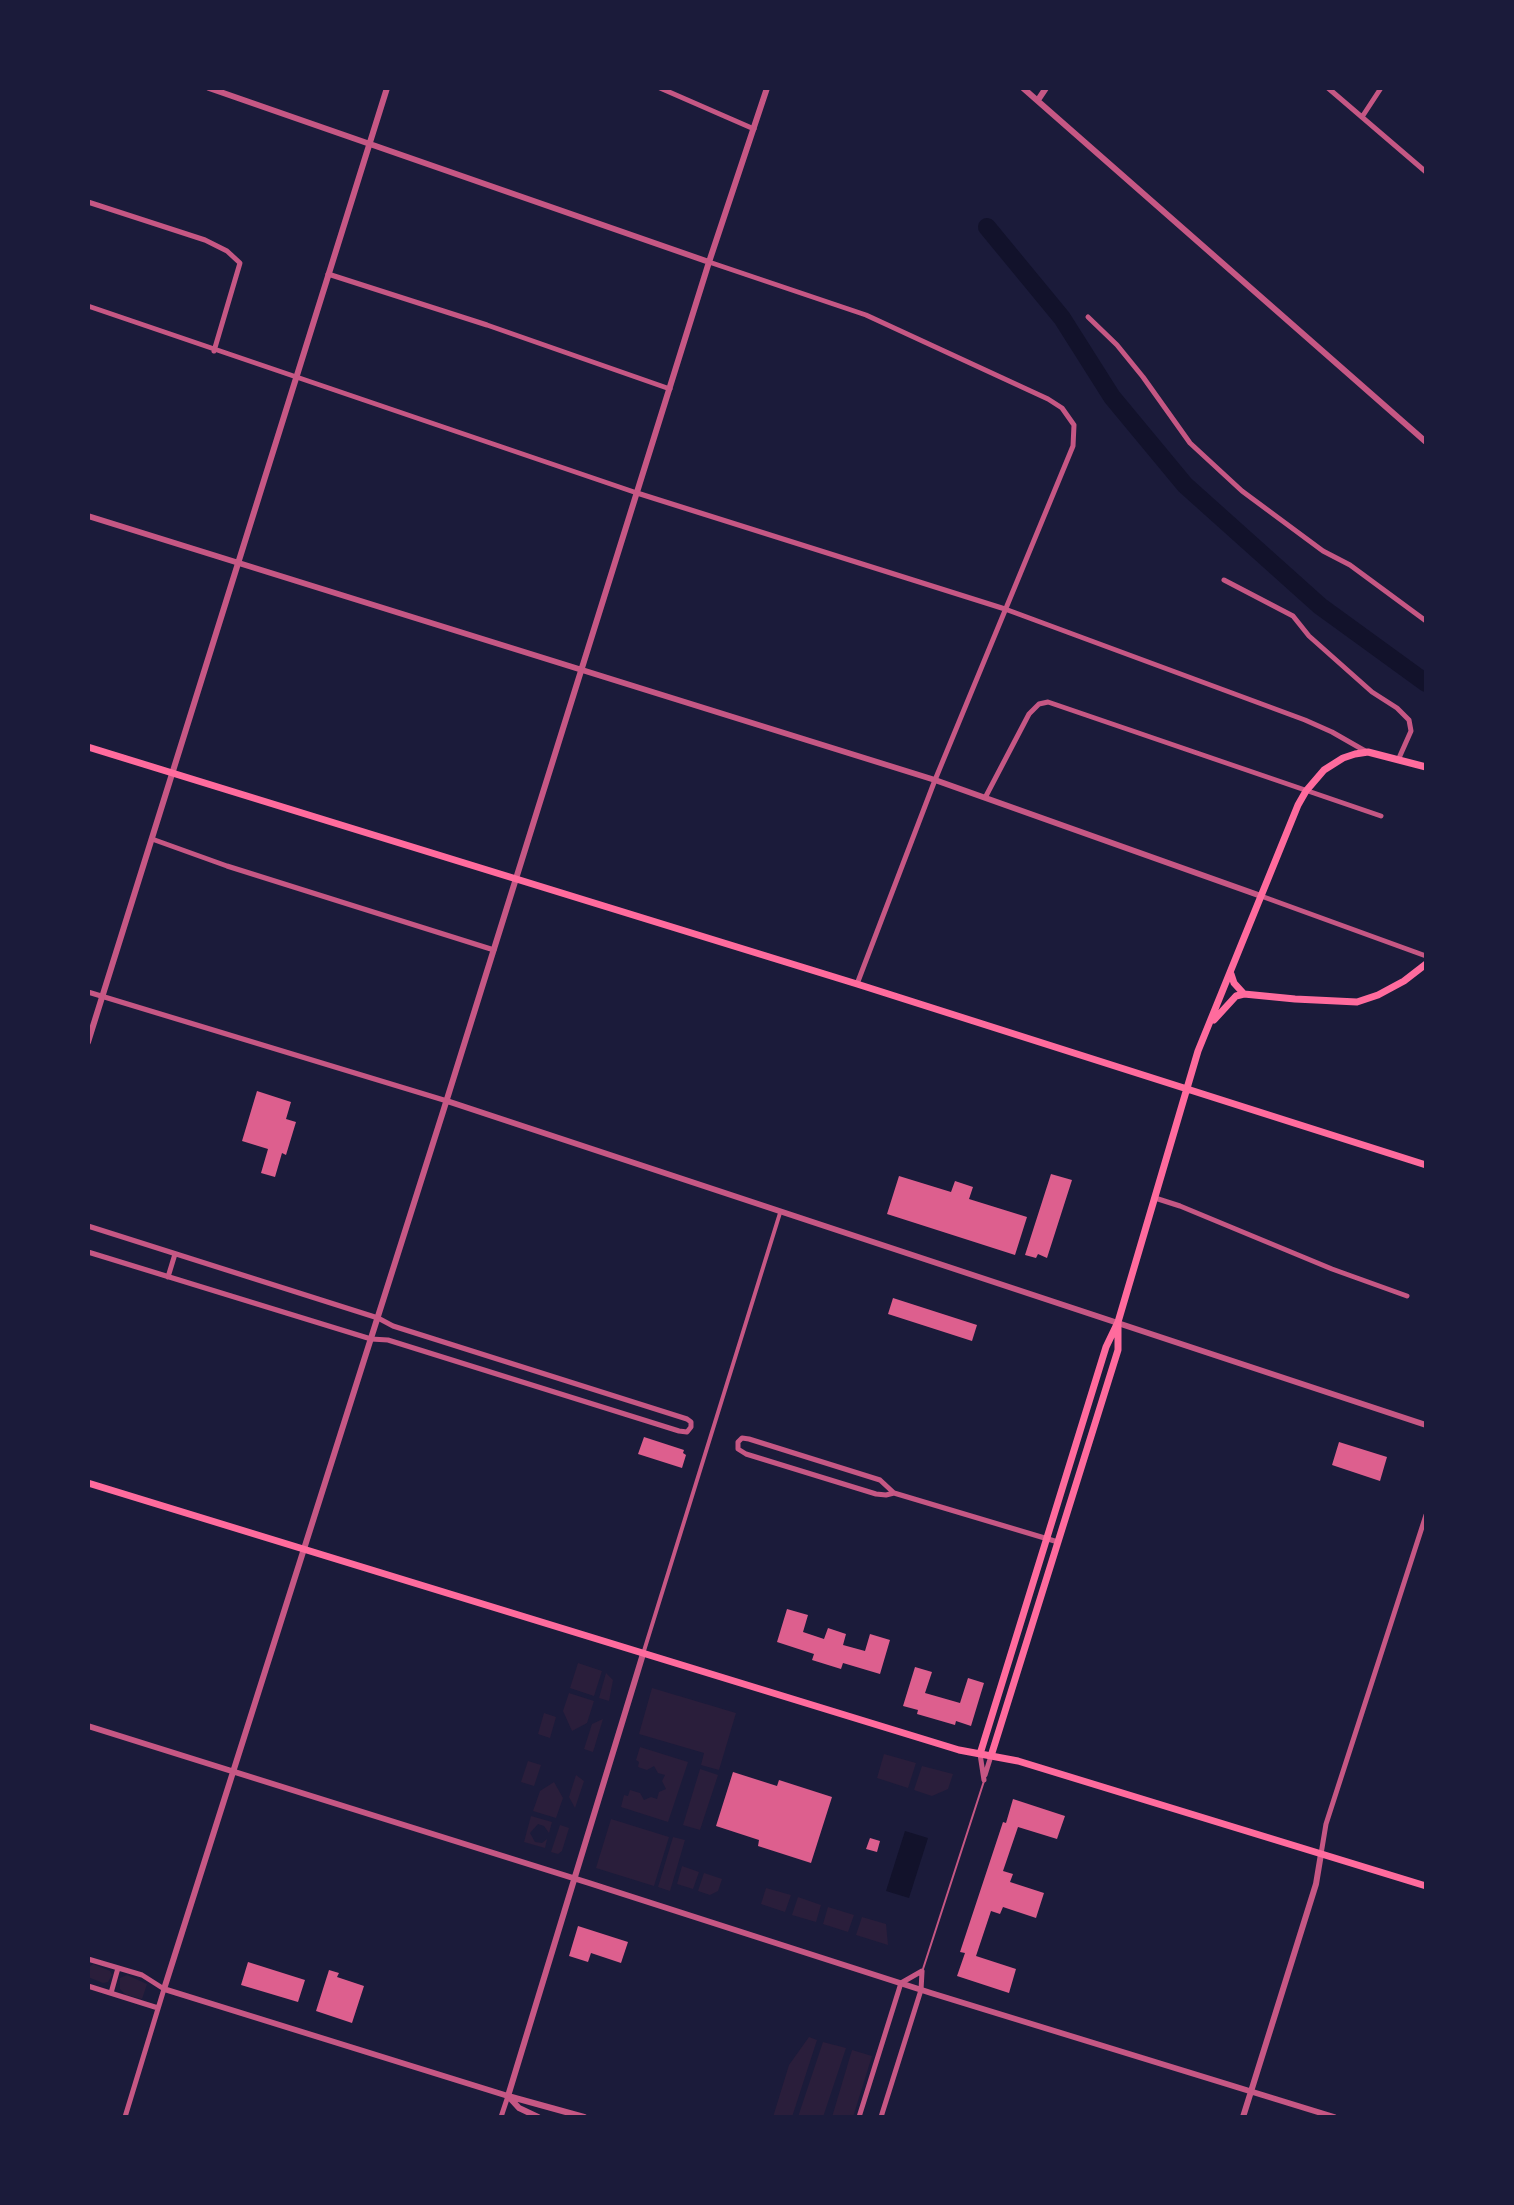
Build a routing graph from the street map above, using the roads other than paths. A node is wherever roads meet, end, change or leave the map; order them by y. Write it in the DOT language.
graph roads {
  1 [pos="209,88"];
  2 [pos="241,88"];
  3 [pos="387,88"];
  4 [pos="660,88"];
  5 [pos="767,88"];
  6 [pos="1023,88"];
  7 [pos="1046,88"];
  8 [pos="1328,88"];
  9 [pos="1381,88"];
  10 [pos="238,98"];
  11 [pos="1038,100"];
  12 [pos="1362,117"];
  13 [pos="754,129"];
  14 [pos="369,145"];
  15 [pos="1426,172"];
  16 [pos="88,202"];
  17 [pos="709,262"];
  18 [pos="328,274"];
  19 [pos="88,306"];
  20 [pos="1088,317"];
  21 [pos="214,351"];
  22 [pos="296,379"];
  23 [pos="670,389"];
  24 [pos="1426,442"];
  25 [pos="637,493"];
  26 [pos="88,516"];
  27 [pos="239,563"];
  28 [pos="1224,580"];
  29 [pos="1005,609"];
  30 [pos="1426,621"];
  31 [pos="582,671"];
  32 [pos="88,747"];
  33 [pos="1368,752"];
  34 [pos="1399,758"];
  35 [pos="1426,767"];
  36 [pos="172,773"];
  37 [pos="935,780"];
  38 [pos="1306,791"];
  39 [pos="986,796"];
  40 [pos="1381,816"];
  41 [pos="152,839"];
  42 [pos="516,880"];
  43 [pos="1261,896"];
  44 [pos="494,950"];
  45 [pos="1426,956"];
  46 [pos="1426,964"];
  47 [pos="1231,974"];
  48 [pos="857,984"];
  49 [pos="88,992"];
  50 [pos="1244,994"];
  51 [pos="103,996"];
  52 [pos="1207,1028"];
  53 [pos="88,1042"];
  54 [pos="1186,1089"];
  55 [pos="447,1101"];
  56 [pos="1426,1165"];
  57 [pos="1155,1198"];
  58 [pos="780,1210"];
  59 [pos="88,1226"];
  60 [pos="88,1252"];
  61 [pos="175,1254"];
  62 [pos="168,1277"];
  63 [pos="1407,1296"];
  64 [pos="378,1318"];
  65 [pos="1118,1322"];
  66 [pos="371,1339"];
  67 [pos="601,1392"];
  68 [pos="597,1405"];
  69 [pos="1426,1425"];
  70 [pos="88,1483"];
  71 [pos="894,1493"];
  72 [pos="1426,1515"];
  73 [pos="1046,1539"];
  74 [pos="1058,1542"];
  75 [pos="304,1550"];
  76 [pos="643,1654"];
  77 [pos="88,1726"];
  78 [pos="980,1754"];
  79 [pos="991,1756"];
  80 [pos="233,1772"];
  81 [pos="984,1780"];
  82 [pos="1321,1854"];
  83 [pos="575,1879"];
  84 [pos="1426,1886"];
  85 [pos="88,1959"];
  86 [pos="118,1968"];
  87 [pos="922,1971"];
  88 [pos="901,1983"];
  89 [pos="88,1986"];
  90 [pos="164,1989"];
  91 [pos="921,1990"];
  92 [pos="111,1993"];
  93 [pos="158,2008"];
  94 [pos="1251,2092"];
  95 [pos="508,2096"];
  96 [pos="125,2117"];
  97 [pos="501,2117"];
  98 [pos="538,2117"];
  99 [pos="584,2117"];
  100 [pos="859,2117"];
  101 [pos="881,2117"];
  102 [pos="1243,2117"];
  103 [pos="1334,2117"];
  1 -- 10 [label="street"];
  2 -- 10 [label="street"];
  3 -- 14 [label="street"];
  4 -- 13 [label="street"];
  5 -- 13 [label="street"];
  6 -- 11 [label="street"];
  7 -- 11 [label="street"];
  8 -- 12 [label="street"];
  9 -- 12 [label="street"];
  10 -- 14 [label="street"];
  11 -- 24 [label="street"];
  12 -- 15 [label="street"];
  13 -- 17 [label="street"];
  14 -- 17 [label="street"];
  14 -- 18 [label="street"];
  16 -- 21 [label="street"];
  17 -- 23 [label="street"];
  17 -- 29 [label="street"];
  18 -- 22 [label="street"];
  18 -- 23 [label="street"];
  19 -- 21 [label="street"];
  20 -- 30 [label="street"];
  21 -- 22 [label="street"];
  22 -- 25 [label="street"];
  22 -- 27 [label="street"];
  23 -- 25 [label="street"];
  25 -- 29 [label="street"];
  25 -- 31 [label="street"];
  26 -- 27 [label="street"];
  27 -- 31 [label="street"];
  27 -- 36 [label="street"];
  28 -- 34 [label="street"];
  29 -- 33 [label="street"];
  29 -- 37 [label="street"];
  31 -- 37 [label="street"];
  31 -- 42 [label="street"];
  32 -- 36 [label="main road"];
  33 -- 34 [label="main road"];
  33 -- 38 [label="main road"];
  34 -- 35 [label="main road"];
  36 -- 41 [label="street"];
  36 -- 42 [label="main road"];
  37 -- 39 [label="street"];
  37 -- 48 [label="street"];
  38 -- 39 [label="street"];
  38 -- 40 [label="street"];
  38 -- 43 [label="main road"];
  39 -- 43 [label="street"];
  41 -- 44 [label="street"];
  41 -- 51 [label="street"];
  42 -- 44 [label="street"];
  42 -- 48 [label="main road"];
  43 -- 45 [label="street"];
  43 -- 47 [label="main road"];
  44 -- 55 [label="street"];
  46 -- 50 [label="main road"];
  47 -- 50 [label="main road"];
  47 -- 52 [label="main road"];
  48 -- 54 [label="main road"];
  49 -- 51 [label="street"];
  50 -- 52 [label="main road"];
  51 -- 53 [label="street"];
  51 -- 55 [label="street"];
  52 -- 54 [label="main road"];
  54 -- 56 [label="main road"];
  54 -- 57 [label="main road"];
  55 -- 58 [label="street"];
  55 -- 64 [label="street"];
  57 -- 63 [label="street"];
  57 -- 65 [label="main road"];
  58 -- 65 [label="street"];
  58 -- 76 [label="street"];
  59 -- 61 [label="street"];
  60 -- 62 [label="street"];
  61 -- 62 [label="street"];
  61 -- 64 [label="street"];
  62 -- 66 [label="street"];
  64 -- 66 [label="street"];
  64 -- 67 [label="street"];
  65 -- 69 [label="street"];
  65 -- 73 [label="main road"];
  65 -- 74 [label="main road"];
  66 -- 68 [label="street"];
  66 -- 75 [label="street"];
  67 -- 68 [label="street"];
  67 -- 68 [label="street"];
  70 -- 75 [label="main road"];
  71 -- 71 [label="street"];
  71 -- 73 [label="street"];
  72 -- 82 [label="street"];
  73 -- 74 [label="street"];
  73 -- 78 [label="main road"];
  74 -- 79 [label="main road"];
  75 -- 76 [label="main road"];
  75 -- 80 [label="street"];
  76 -- 78 [label="main road"];
  76 -- 83 [label="street"];
  77 -- 80 [label="street"];
  78 -- 79 [label="main road"];
  78 -- 81 [label="street"];
  79 -- 81 [label="street"];
  79 -- 82 [label="main road"];
  80 -- 83 [label="street"];
  80 -- 90 [label="street"];
  81 -- 87 [label="lane"];
  82 -- 84 [label="main road"];
  82 -- 94 [label="street"];
  83 -- 88 [label="street"];
  83 -- 95 [label="street"];
  85 -- 86 [label="street"];
  86 -- 90 [label="street"];
  86 -- 92 [label="street"];
  87 -- 88 [label="street"];
  87 -- 91 [label="street"];
  88 -- 91 [label="street"];
  88 -- 100 [label="street"];
  89 -- 92 [label="street"];
  90 -- 93 [label="street"];
  90 -- 95 [label="street"];
  91 -- 94 [label="street"];
  91 -- 101 [label="street"];
  92 -- 93 [label="street"];
  93 -- 96 [label="street"];
  94 -- 102 [label="street"];
  94 -- 103 [label="street"];
  95 -- 97 [label="street"];
  95 -- 98 [label="street"];
  95 -- 99 [label="street"];
}
